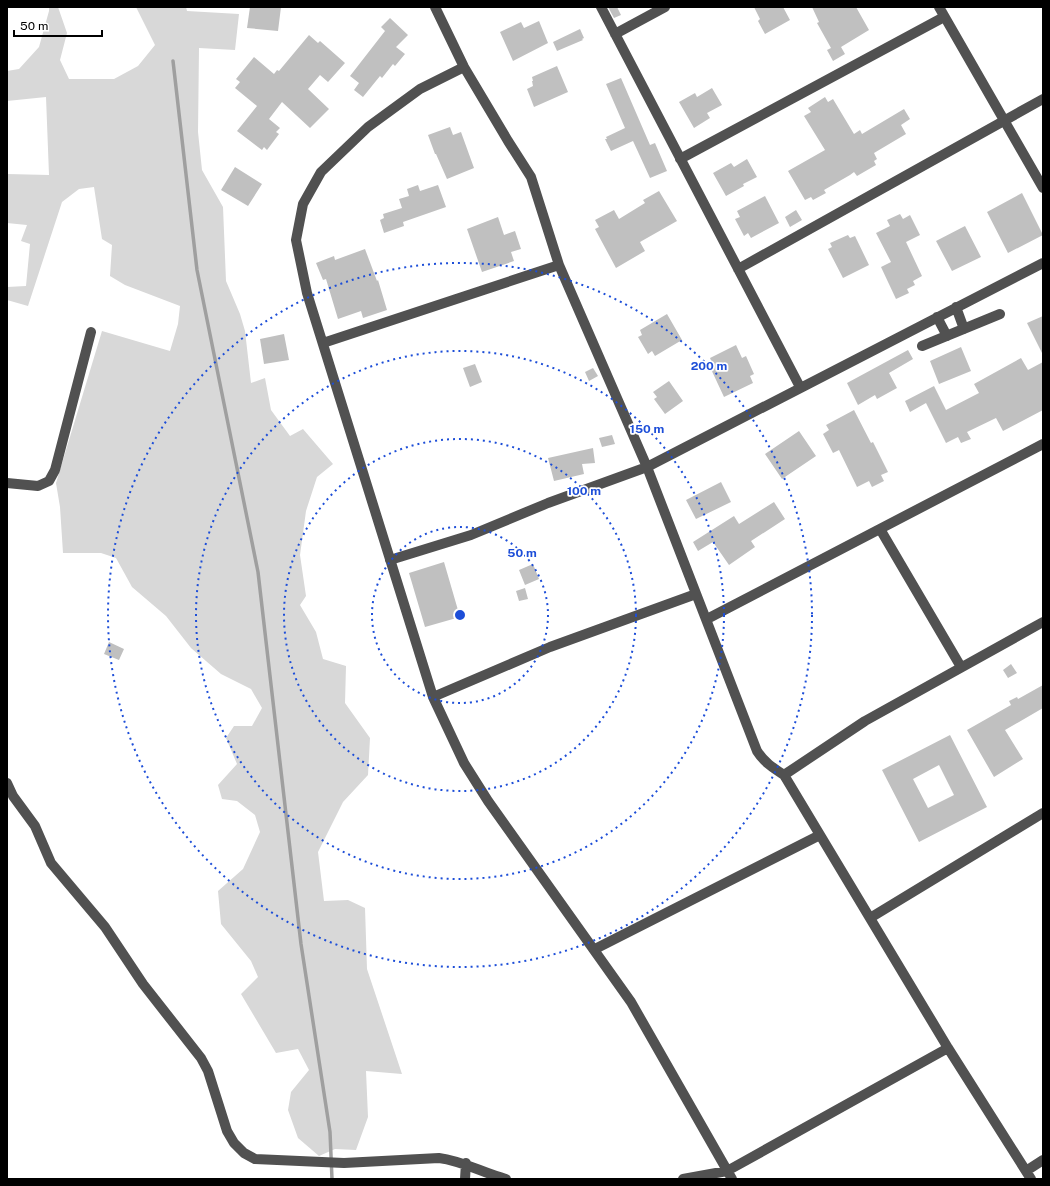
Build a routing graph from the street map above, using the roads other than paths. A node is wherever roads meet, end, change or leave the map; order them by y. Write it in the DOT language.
graph roads {
  1 [pos="435,7"];
  2 [pos="601,7"];
  3 [pos="664,7"];
  4 [pos="938,7"];
  5 [pos="944,17"];
  6 [pos="615,34"];
  7 [pos="464,67"];
  8 [pos="1043,99"];
  9 [pos="1005,121"];
  10 [pos="680,159"];
  11 [pos="1043,188"];
  12 [pos="1043,263"];
  13 [pos="559,265"];
  14 [pos="738,269"];
  15 [pos="956,307"];
  16 [pos="1000,314"];
  17 [pos="937,317"];
  18 [pos="964,329"];
  19 [pos="92,332"];
  20 [pos="947,336"];
  21 [pos="323,344"];
  22 [pos="922,346"];
  23 [pos="800,387"];
  24 [pos="1043,444"];
  25 [pos="647,467"];
  26 [pos="7,483"];
  27 [pos="880,529"];
  28 [pos="390,560"];
  29 [pos="696,594"];
  30 [pos="706,619"];
  31 [pos="1043,622"];
  32 [pos="961,667"];
  33 [pos="433,697"];
  34 [pos="784,775"];
  35 [pos="7,783"];
  36 [pos="1043,813"];
  37 [pos="820,835"];
  38 [pos="870,918"];
  39 [pos="595,949"];
  40 [pos="948,1048"];
  41 [pos="1043,1160"];
  42 [pos="466,1164"];
  43 [pos="729,1175"];
  44 [pos="1028,1175"];
  45 [pos="465,1179"];
  46 [pos="506,1179"];
  47 [pos="683,1179"];
  1 -- 7 [label="street"];
  2 -- 6 [label="street"];
  3 -- 6 [label="street"];
  4 -- 5 [label="street"];
  5 -- 9 [label="street"];
  5 -- 10 [label="street"];
  6 -- 10 [label="street"];
  7 -- 13 [label="street"];
  7 -- 21 [label="street"];
  8 -- 9 [label="street"];
  9 -- 11 [label="street"];
  9 -- 14 [label="street"];
  10 -- 14 [label="street"];
  12 -- 15 [label="street"];
  13 -- 21 [label="street"];
  13 -- 25 [label="street"];
  14 -- 23 [label="street"];
  15 -- 17 [label="street"];
  15 -- 18 [label="street"];
  16 -- 18 [label="street"];
  17 -- 20 [label="street"];
  17 -- 23 [label="street"];
  18 -- 20 [label="street"];
  19 -- 26 [label="street"];
  20 -- 22 [label="street"];
  21 -- 28 [label="street"];
  23 -- 25 [label="street"];
  24 -- 27 [label="street"];
  25 -- 28 [label="street"];
  25 -- 29 [label="street"];
  27 -- 30 [label="street"];
  27 -- 32 [label="street"];
  28 -- 33 [label="street"];
  29 -- 30 [label="street"];
  29 -- 33 [label="street"];
  30 -- 34 [label="street"];
  31 -- 32 [label="street"];
  32 -- 34 [label="street"];
  33 -- 39 [label="street"];
  34 -- 37 [label="street"];
  35 -- 42 [label="street"];
  36 -- 38 [label="street"];
  37 -- 38 [label="street"];
  37 -- 39 [label="street"];
  38 -- 40 [label="street"];
  39 -- 43 [label="street"];
  40 -- 43 [label="street"];
  40 -- 44 [label="street"];
  41 -- 44 [label="street"];
  42 -- 45 [label="street"];
  42 -- 46 [label="street"];
  43 -- 47 [label="street"];
}
